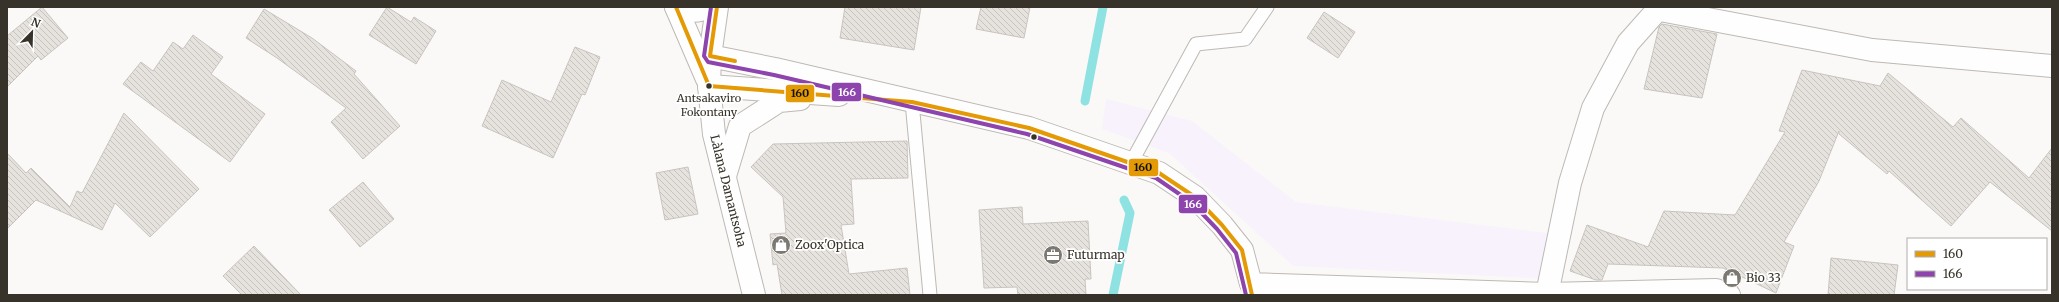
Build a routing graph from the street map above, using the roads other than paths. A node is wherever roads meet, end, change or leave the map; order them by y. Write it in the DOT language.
graph roads {
  1 [pos="676,7"];
  2 [pos="708,7"];
  3 [pos="717,7"];
  4 [pos="1267,7"];
  5 [pos="1660,8"];
  6 [pos="710,56"];
  7 [pos="2052,66"];
  8 [pos="709,86"];
  9 [pos="842,95"];
  10 [pos="912,102"];
  11 [pos="1131,163"];
  12 [pos="725,177"];
  13 [pos="1547,294"];
  14 [pos="754,295"];
  15 [pos="930,295"];
  16 [pos="1729,295"];
  1 -- 2 [label="main road"];
  1 -- 8 [label="main road"];
  3 -- 6 [label="main road"];
  4 -- 11 [label="lane"];
  5 -- 7 [label="main road"];
  5 -- 13 [label="main road"];
  6 -- 8 [label="main road"];
  6 -- 10 [label="main road"];
  8 -- 9 [label="main road"];
  8 -- 12 [label="main road, Làlana Damantsoha"];
  9 -- 10 [label="main road"];
  9 -- 12 [label="main road"];
  10 -- 11 [label="main road"];
  10 -- 15 [label="lane"];
  11 -- 13 [label="main road"];
  12 -- 14 [label="main road, Làlana Damantsoha"];
  13 -- 16 [label="main road"];
}
